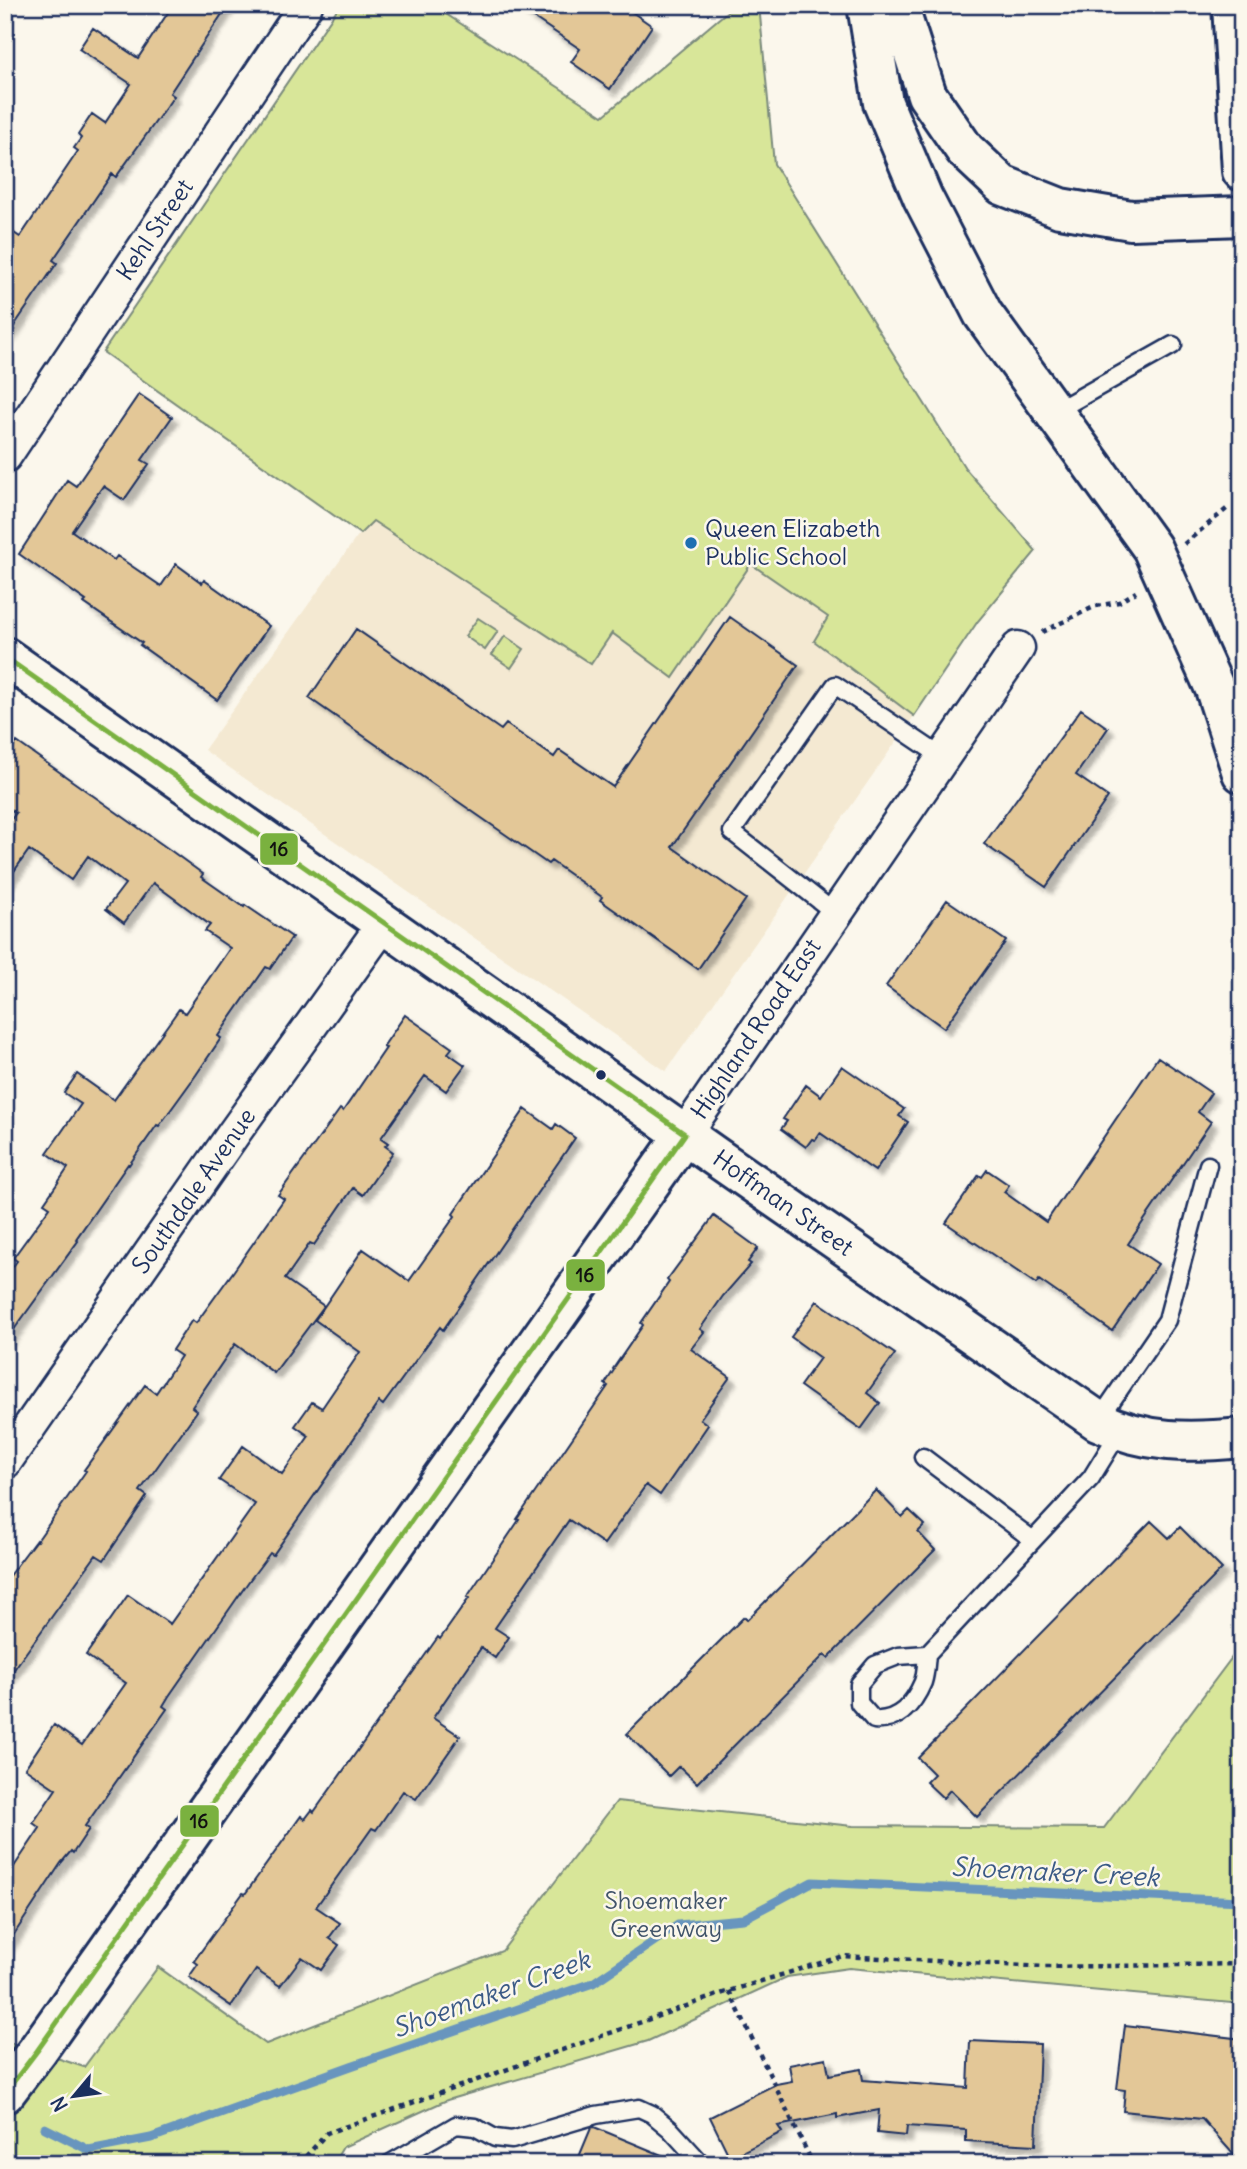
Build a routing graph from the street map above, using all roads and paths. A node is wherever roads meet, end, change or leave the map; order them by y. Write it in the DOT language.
graph roads {
  1 [pos="306,5"];
  2 [pos="867,5"];
  3 [pos="898,5"];
  4 [pos="1232,5"];
  5 [pos="1242,172"];
  6 [pos="1242,216"];
  7 [pos="1173,345"];
  8 [pos="1054,412"];
  9 [pos="5,456"];
  10 [pos="1229,507"];
  11 [pos="1162,569"];
  12 [pos="1018,648"];
  13 [pos="5,657"];
  14 [pos="942,757"];
  15 [pos="1242,773"];
  16 [pos="835,913"];
  17 [pos="385,922"];
  18 [pos="685,1134"];
  19 [pos="1208,1164"];
  20 [pos="1109,1426"];
  21 [pos="1242,1438"];
  22 [pos="923,1457"];
  23 [pos="5,1462"];
  24 [pos="1033,1540"];
  25 [pos="928,1654"];
  26 [pos="1242,1964"];
  27 [pos="729,1991"];
  28 [pos="5,2093"];
  29 [pos="299,2164"];
  30 [pos="389,2164"];
  31 [pos="702,2164"];
  32 [pos="813,2164"];
  1 -- 9 [label="street, Kehl Street"];
  2 -- 8 [label="main road"];
  3 -- 6 [label="main road"];
  4 -- 5 [label="main road"];
  7 -- 8 [label="lane"];
  8 -- 11 [label="main road"];
  10 -- 11 [label="path"];
  11 -- 12 [label="path"];
  11 -- 15 [label="main road"];
  12 -- 14 [label="street, Highland Road East"];
  13 -- 17 [label="main road, Hoffman Street"];
  14 -- 16 [label="street, Highland Road East"];
  14 -- 16 [label="lane"];
  16 -- 18 [label="street, Highland Road East"];
  17 -- 18 [label="main road, Hoffman Street"];
  17 -- 23 [label="street, Southdale Avenue"];
  18 -- 20 [label="main road, Hoffman Street"];
  18 -- 28 [label="main road, Highland Road East"];
  19 -- 20 [label="lane"];
  20 -- 21 [label="main road, Hoffman Street"];
  20 -- 24 [label="lane"];
  22 -- 24 [label="lane"];
  24 -- 25 [label="lane"];
  25 -- 25 [label="lane"];
  26 -- 27 [label="path"];
  27 -- 29 [label="path"];
  27 -- 32 [label="path"];
  30 -- 31 [label="lane"];
}
